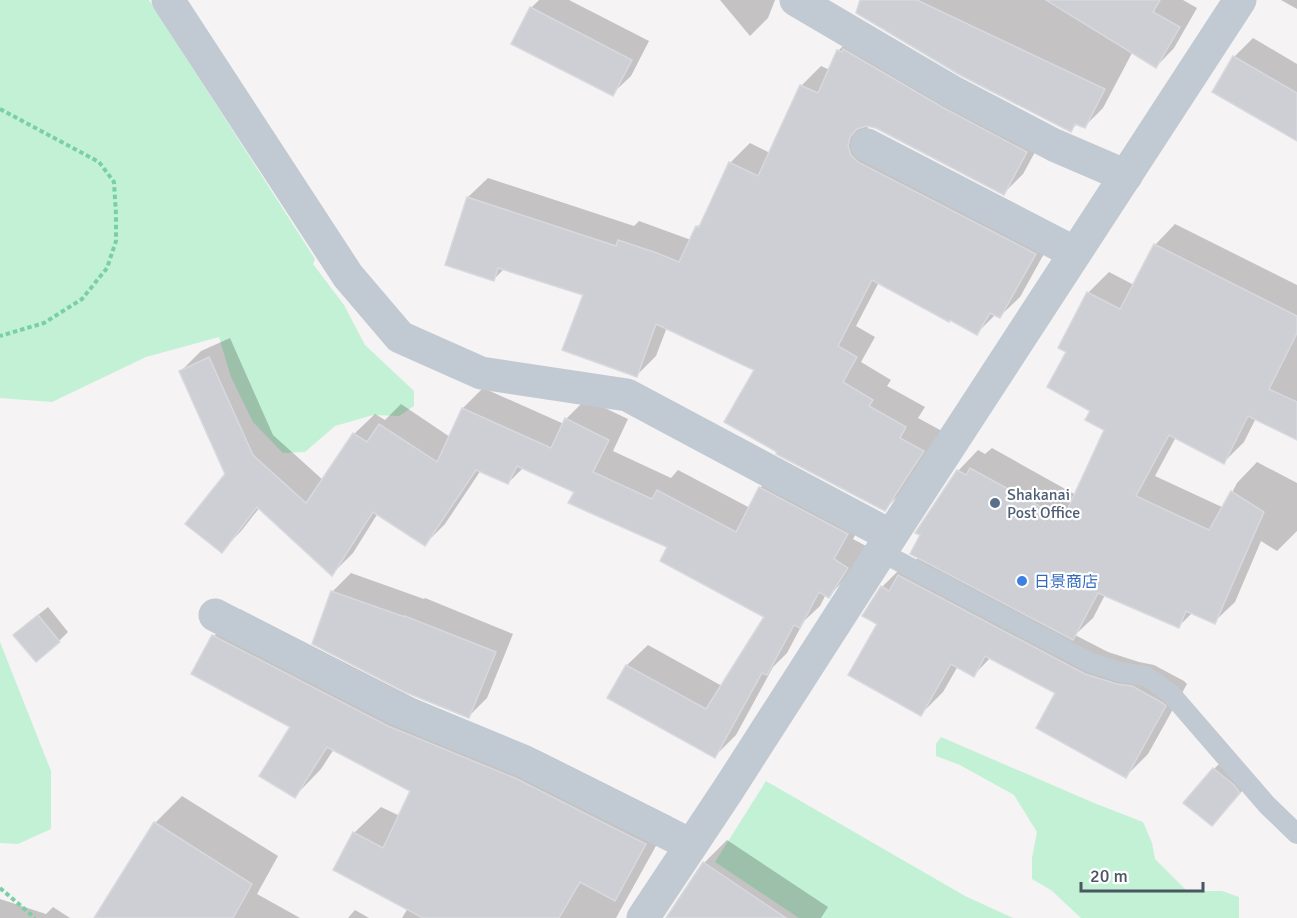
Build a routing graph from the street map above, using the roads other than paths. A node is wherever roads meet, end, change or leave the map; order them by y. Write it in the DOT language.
graph roads {
  1 [pos="168,0"];
  2 [pos="796,0"];
  3 [pos="1240,0"];
  4 [pos="867,145"];
  5 [pos="1126,176"];
  6 [pos="1075,253"];
  7 [pos="886,544"];
  8 [pos="215,615"];
  9 [pos="1297,834"];
  10 [pos="691,845"];
  11 [pos="643,918"];
  1 -- 7 [label="street"];
  2 -- 5 [label="street"];
  3 -- 5 [label="street"];
  4 -- 6 [label="street"];
  5 -- 6 [label="street"];
  6 -- 7 [label="street"];
  7 -- 9 [label="lane"];
  7 -- 10 [label="street"];
  8 -- 10 [label="street"];
  10 -- 11 [label="street"];
}
